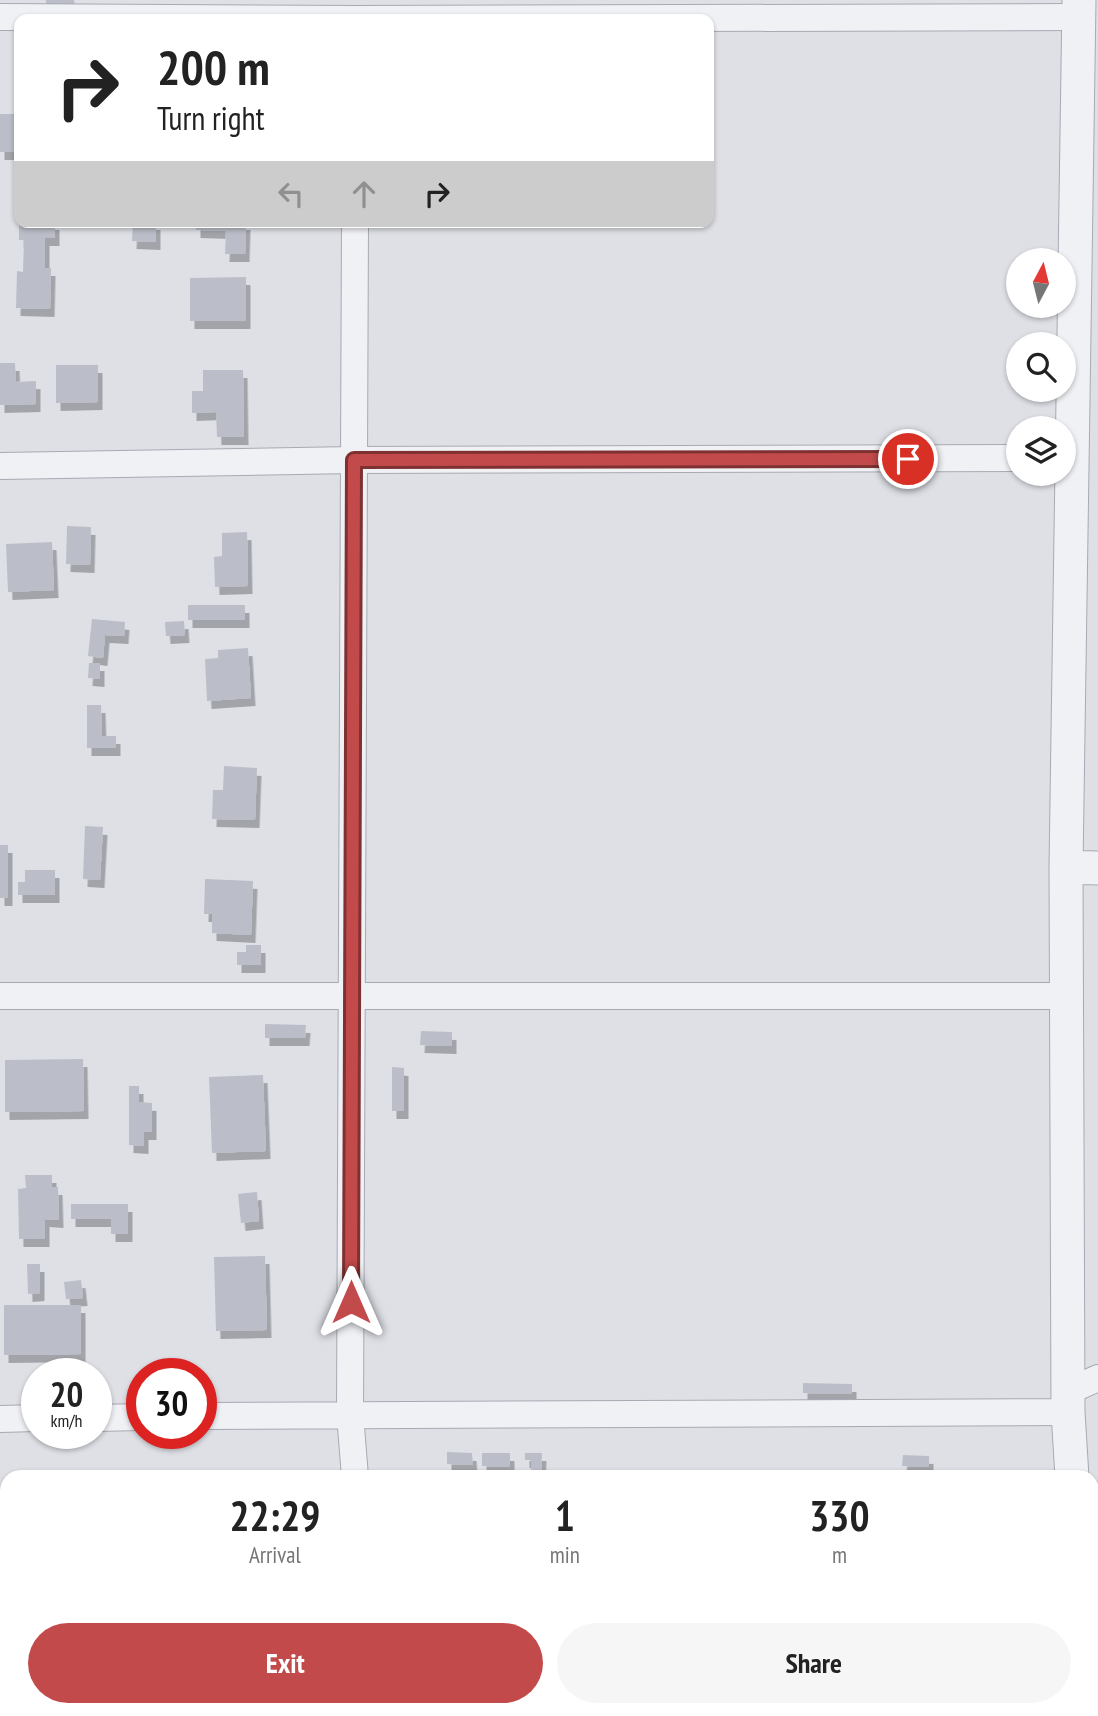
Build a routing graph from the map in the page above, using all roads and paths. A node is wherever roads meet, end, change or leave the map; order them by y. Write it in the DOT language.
graph roads {
  1 [pos="1079,8"];
  2 [pos="685,14"];
  3 [pos="355,228"];
  4 [pos="1069,416"];
  5 [pos="1006,458"];
  6 [pos="354,460"];
  7 [pos="0,466"];
  8 [pos="1069,486"];
  9 [pos="1082,868"];
  10 [pos="0,996"];
  11 [pos="352,996"];
  12 [pos="1065,996"];
  13 [pos="1078,1394"];
  14 [pos="350,1414"];
  15 [pos="217,1416"];
  16 [pos="21,1418"];
  17 [pos="0,1419"];
  18 [pos="354,1470"];
  19 [pos="1073,1470"];
  1 -- 2 [label="street"];
  1 -- 4 [label="street"];
  3 -- 6 [label="street"];
  5 -- 6 [label="street"];
  6 -- 7 [label="street"];
  6 -- 11 [label="street"];
  8 -- 9 [label="street"];
  9 -- 12 [label="street"];
  10 -- 11 [label="street"];
  11 -- 12 [label="street"];
  11 -- 14 [label="street"];
  12 -- 13 [label="street"];
  13 -- 14 [label="street"];
  13 -- 19 [label="street"];
  14 -- 15 [label="street"];
  14 -- 18 [label="street"];
  16 -- 17 [label="street"];
}
